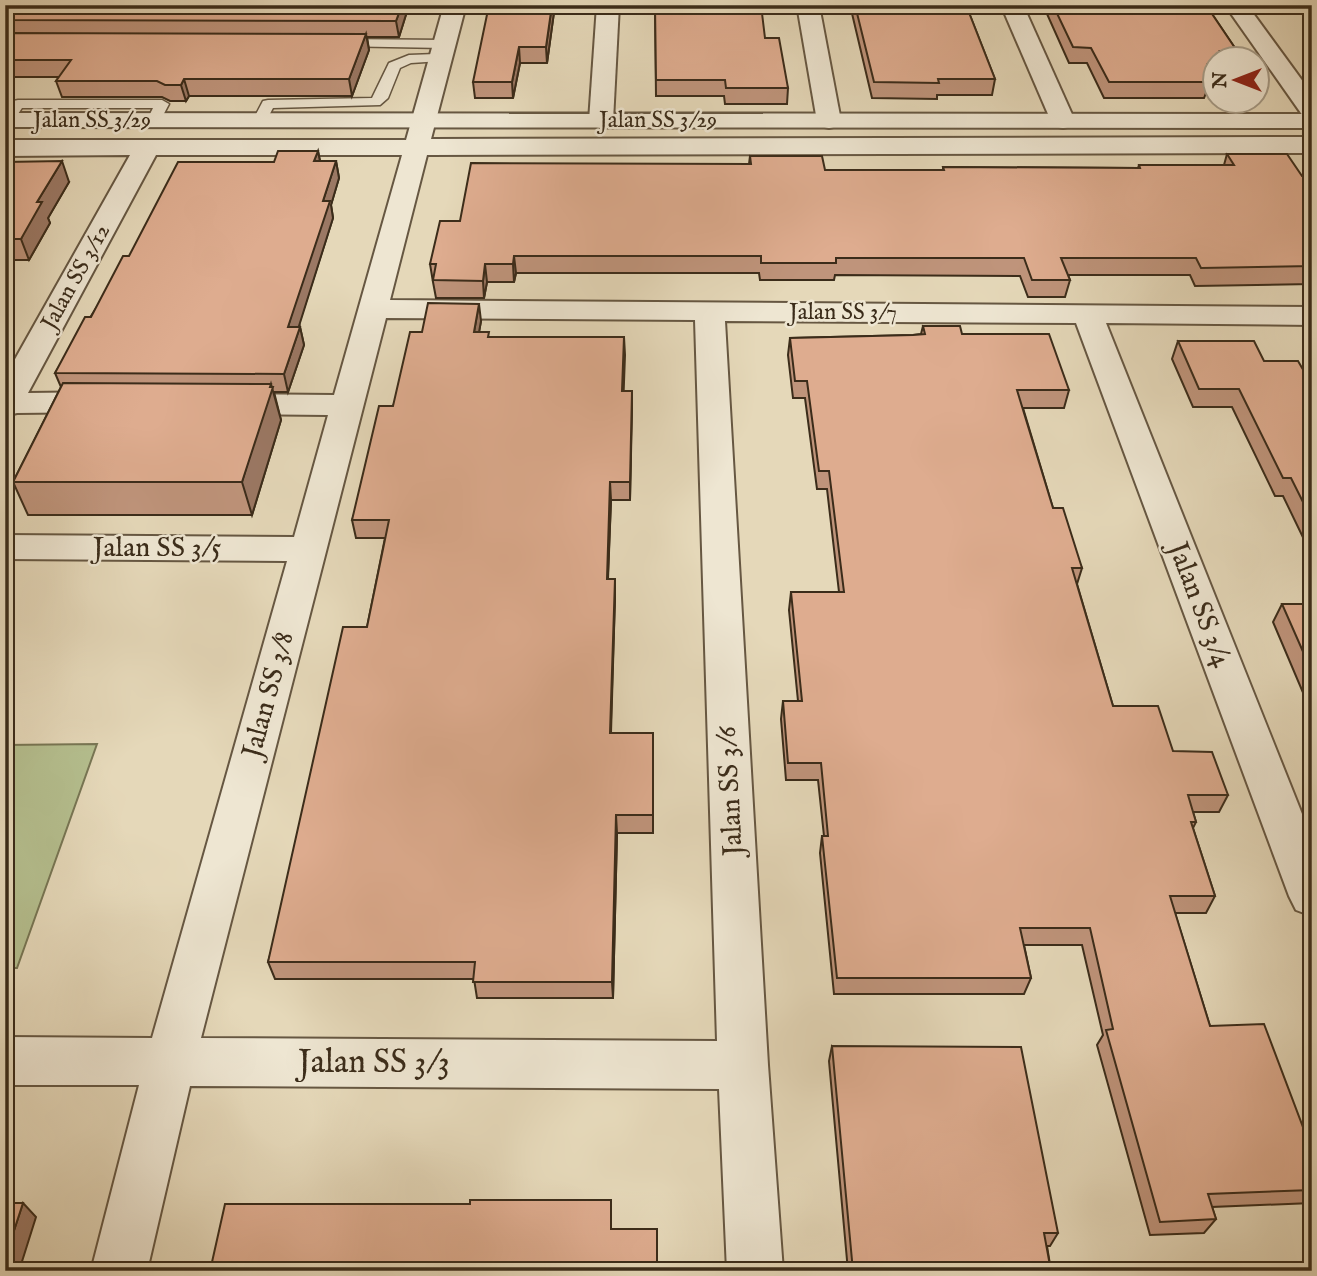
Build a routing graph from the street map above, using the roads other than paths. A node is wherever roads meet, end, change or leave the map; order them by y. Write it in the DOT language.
graph roads {
  1 [pos="455,5"];
  2 [pos="608,5"];
  3 [pos="808,5"];
  4 [pos="1012,5"];
  5 [pos="1236,5"];
  6 [pos="325,43"];
  7 [pos="442,51"];
  8 [pos="1312,111"];
  9 [pos="6,120"];
  10 [pos="260,120"];
  11 [pos="601,121"];
  12 [pos="829,121"];
  13 [pos="1063,121"];
  14 [pos="1312,121"];
  15 [pos="150,134"];
  16 [pos="420,134"];
  17 [pos="1312,145"];
  18 [pos="5,148"];
  19 [pos="374,309"];
  20 [pos="710,311"];
  21 [pos="1087,314"];
  22 [pos="1312,316"];
  23 [pos="139,402"];
  24 [pos="195,403"];
  25 [pos="6,404"];
  26 [pos="348,405"];
  27 [pos="5,547"];
  28 [pos="308,549"];
  29 [pos="1312,896"];
  30 [pos="5,1060"];
  31 [pos="170,1063"];
  32 [pos="743,1065"];
  33 [pos="118,1271"];
  34 [pos="755,1271"];
  1 -- 7 [label="street, Jalan SS 3/8"];
  2 -- 11 [label="street"];
  3 -- 12 [label="street"];
  4 -- 13 [label="street"];
  5 -- 8 [label="street"];
  6 -- 7 [label="lane"];
  7 -- 10 [label="lane"];
  7 -- 16 [label="street, Jalan SS 3/8"];
  9 -- 15 [label="street, Jalan SS 3/29"];
  10 -- 15 [label="street, Jalan SS 3/29"];
  10 -- 16 [label="street, Jalan SS 3/29"];
  11 -- 12 [label="street, Jalan SS 3/29"];
  11 -- 16 [label="street, Jalan SS 3/29"];
  12 -- 13 [label="street, Jalan SS 3/29"];
  13 -- 14 [label="street, Jalan SS 3/29"];
  15 -- 16 [label="street"];
  15 -- 18 [label="street"];
  15 -- 25 [label="street, Jalan SS 3/12"];
  16 -- 17 [label="street"];
  16 -- 19 [label="street, Jalan SS 3/8"];
  19 -- 20 [label="street, Jalan SS 3/7"];
  19 -- 26 [label="street, Jalan SS 3/8"];
  20 -- 21 [label="street, Jalan SS 3/7"];
  20 -- 32 [label="street, Jalan SS 3/6"];
  21 -- 22 [label="street, Jalan SS 3/7"];
  21 -- 29 [label="street, Jalan SS 3/4"];
  23 -- 25 [label="street"];
  24 -- 26 [label="street"];
  26 -- 28 [label="street, Jalan SS 3/8"];
  27 -- 28 [label="street, Jalan SS 3/5"];
  28 -- 31 [label="street, Jalan SS 3/8"];
  30 -- 31 [label="street, Jalan SS 3/3"];
  31 -- 32 [label="street, Jalan SS 3/3"];
  31 -- 33 [label="street, Jalan SS 3/8"];
  32 -- 34 [label="street, Jalan SS 3/6"];
}
